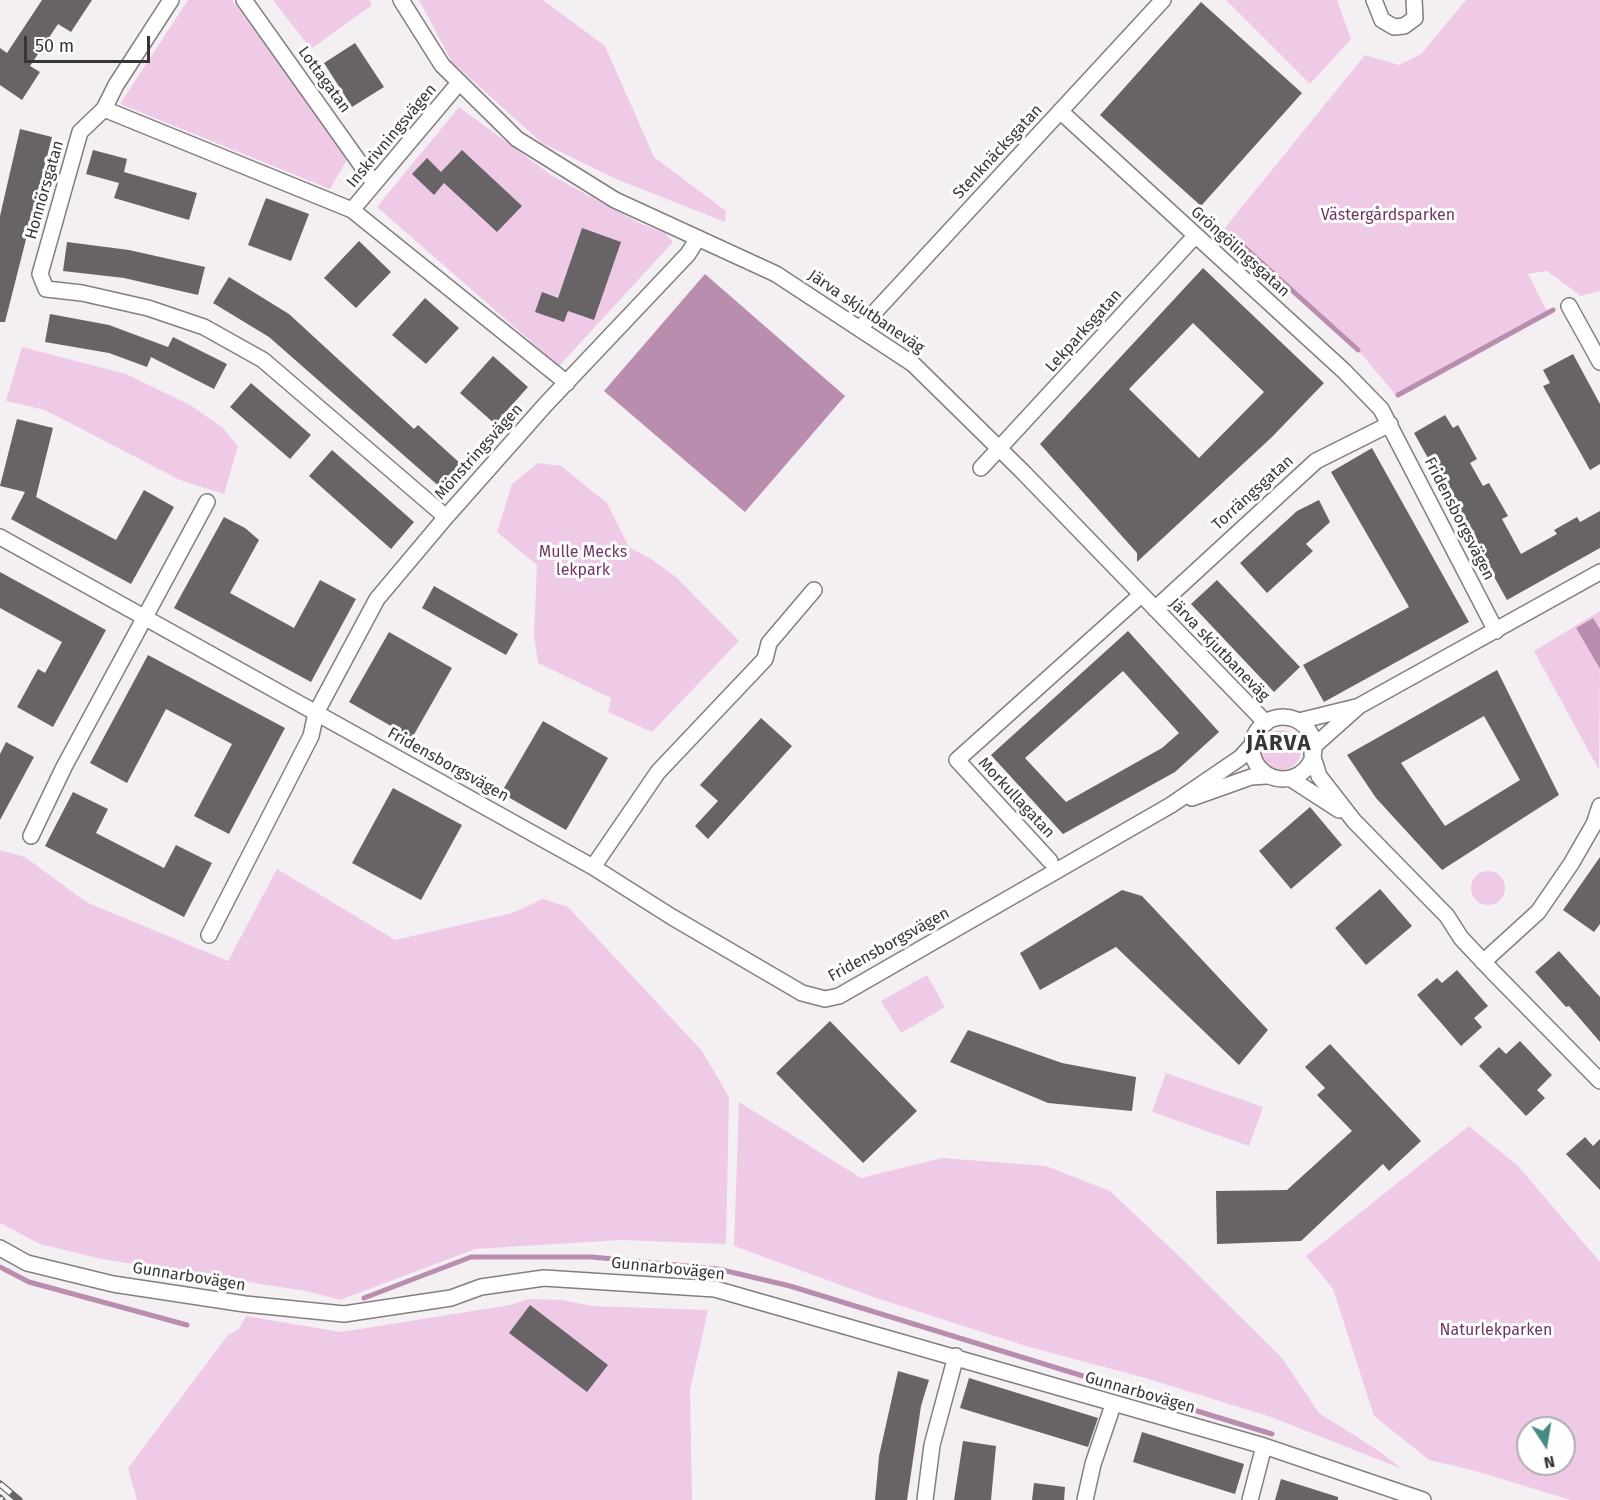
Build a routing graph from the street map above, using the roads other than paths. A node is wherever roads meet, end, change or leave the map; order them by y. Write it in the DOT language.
graph roads {
  1 [pos="171,0"];
  2 [pos="244,0"];
  3 [pos="401,0"];
  4 [pos="1163,0"];
  5 [pos="1374,0"];
  6 [pos="1414,0"];
  7 [pos="458,84"];
  8 [pos="104,109"];
  9 [pos="1060,111"];
  10 [pos="374,183"];
  11 [pos="352,210"];
  12 [pos="1195,236"];
  13 [pos="698,238"];
  14 [pos="1569,306"];
  15 [pos="860,328"];
  16 [pos="1600,362"];
  17 [pos="567,383"];
  18 [pos="1390,424"];
  19 [pos="999,449"];
  20 [pos="981,468"];
  21 [pos="207,502"];
  22 [pos="446,517"];
  23 [pos="0,537"];
  24 [pos="1600,572"];
  25 [pos="814,591"];
  26 [pos="1141,595"];
  27 [pos="1155,609"];
  28 [pos="146,619"];
  29 [pos="1496,631"];
  30 [pos="1359,706"];
  31 [pos="316,713"];
  32 [pos="1299,721"];
  33 [pos="1266,723"];
  34 [pos="1254,743"];
  35 [pos="1313,750"];
  36 [pos="1266,776"];
  37 [pos="1291,779"];
  38 [pos="1172,805"];
  39 [pos="1600,806"];
  40 [pos="1354,821"];
  41 [pos="1597,823"];
  42 [pos="32,836"];
  43 [pos="1050,861"];
  44 [pos="593,867"];
  45 [pos="209,935"];
  46 [pos="1484,962"];
  47 [pos="1600,1082"];
  48 [pos="0,1248"];
  49 [pos="956,1356"];
  50 [pos="1113,1405"];
  51 [pos="1264,1446"];
  52 [pos="1399,1497"];
  53 [pos="925,1500"];
  54 [pos="1085,1500"];
  55 [pos="1250,1500"];
  56 [pos="1423,1500"];
  1 -- 8 [label="street"];
  2 -- 10 [label="street, Lottagatan"];
  3 -- 7 [label="street, Järva skjutbaneväg"];
  4 -- 9 [label="street, Stenknäcksgatan"];
  5 -- 6 [label="street"];
  7 -- 10 [label="street, Inskrivningsvägen"];
  7 -- 13 [label="street, Järva skjutbaneväg"];
  8 -- 11 [label="street"];
  8 -- 22 [label="street, Honnörsgatan"];
  9 -- 12 [label="street, Gröngölingsgatan"];
  9 -- 15 [label="street, Stenknäcksgatan"];
  10 -- 11 [label="street, Inskrivningsvägen"];
  11 -- 17 [label="street"];
  12 -- 18 [label="street, Gröngölingsgatan"];
  12 -- 19 [label="street, Lekparksgatan"];
  13 -- 15 [label="street, Järva skjutbaneväg"];
  13 -- 17 [label="street, Mönstringsvägen"];
  14 -- 16 [label="street"];
  15 -- 19 [label="street, Järva skjutbaneväg"];
  17 -- 22 [label="street, Mönstringsvägen"];
  18 -- 27 [label="street, Torrängsgatan"];
  18 -- 29 [label="street, Fridensborgsvägen"];
  19 -- 20 [label="street, Lekparksgatan"];
  19 -- 26 [label="street, Järva skjutbaneväg"];
  21 -- 28 [label="street"];
  22 -- 31 [label="street, Mönstringsvägen"];
  23 -- 28 [label="street, Fridensborgsvägen"];
  24 -- 29 [label="street"];
  25 -- 44 [label="street"];
  26 -- 27 [label="street, Järva skjutbaneväg"];
  26 -- 43 [label="street, Morkullagatan"];
  27 -- 33 [label="street, Järva skjutbaneväg"];
  28 -- 31 [label="street, Fridensborgsvägen"];
  28 -- 42 [label="street"];
  29 -- 30 [label="street"];
  30 -- 32 [label="street"];
  30 -- 35 [label="street"];
  31 -- 44 [label="street, Fridensborgsvägen"];
  31 -- 45 [label="street"];
  32 -- 33 [label="street"];
  32 -- 35 [label="street"];
  33 -- 34 [label="street"];
  34 -- 36 [label="street"];
  34 -- 38 [label="street, Fridensborgsvägen"];
  35 -- 37 [label="street"];
  35 -- 40 [label="street"];
  36 -- 37 [label="street"];
  36 -- 38 [label="street, Fridensborgsvägen"];
  37 -- 40 [label="street"];
  38 -- 44 [label="street, Fridensborgsvägen"];
  39 -- 41 [label="street"];
  40 -- 46 [label="street"];
  41 -- 46 [label="street"];
  46 -- 47 [label="street"];
  48 -- 49 [label="street, Gunnarbovägen"];
  49 -- 50 [label="street, Gunnarbovägen"];
  49 -- 53 [label="street"];
  50 -- 51 [label="street, Gunnarbovägen"];
  50 -- 54 [label="street"];
  51 -- 52 [label="street, Gunnarbovägen"];
  51 -- 55 [label="street"];
  52 -- 56 [label="street, Gunnarbovägen"];
}
